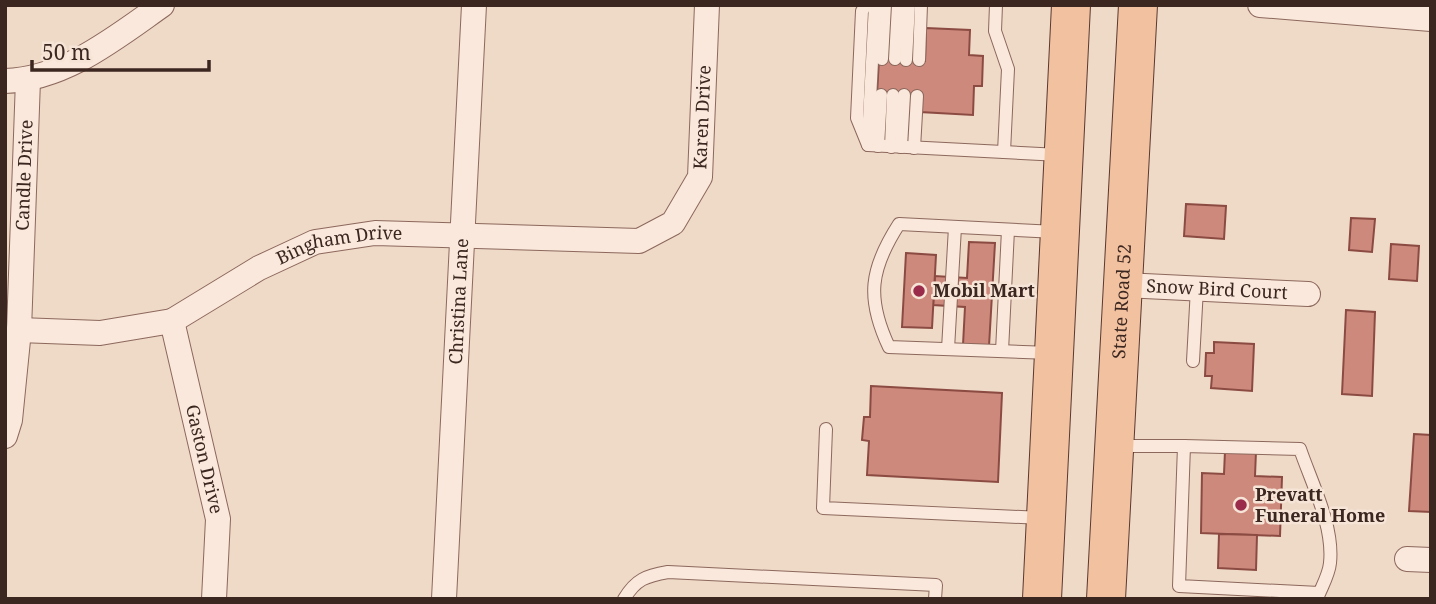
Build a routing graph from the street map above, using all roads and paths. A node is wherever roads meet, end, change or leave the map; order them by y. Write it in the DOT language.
graph roads {
  1 [pos="162,5"];
  2 [pos="474,5"];
  3 [pos="707,5"];
  4 [pos="866,5"];
  5 [pos="875,5"];
  6 [pos="885,5"];
  7 [pos="898,5"];
  8 [pos="909,5"];
  9 [pos="922,5"];
  10 [pos="996,5"];
  11 [pos="1071,5"];
  12 [pos="1138,5"];
  13 [pos="1260,5"];
  14 [pos="1320,8"];
  15 [pos="1431,19"];
  16 [pos="901,60"];
  17 [pos="17,81"];
  18 [pos="891,146"];
  19 [pos="1004,152"];
  20 [pos="1065,156"];
  21 [pos="673,223"];
  22 [pos="955,227"];
  23 [pos="1008,229"];
  24 [pos="1059,232"];
  25 [pos="464,234"];
  26 [pos="1124,285"];
  27 [pos="1197,288"];
  28 [pos="1308,294"];
  29 [pos="172,321"];
  30 [pos="19,330"];
  31 [pos="948,349"];
  32 [pos="1002,351"];
  33 [pos="1054,353"];
  34 [pos="1193,361"];
  35 [pos="825,429"];
  36 [pos="5,436"];
  37 [pos="1114,446"];
  38 [pos="1184,446"];
  39 [pos="1046,518"];
  40 [pos="1318,596"];
  41 [pos="214,599"];
  42 [pos="444,599"];
  43 [pos="624,599"];
  44 [pos="935,599"];
  45 [pos="1042,599"];
  46 [pos="1106,599"];
  1 -- 17 [label="street"];
  2 -- 25 [label="street, Christina Lane"];
  3 -- 21 [label="street, Karen Drive"];
  4 -- 18 [label="lane"];
  5 -- 18 [label="lane"];
  6 -- 16 [label="lane"];
  7 -- 16 [label="lane"];
  8 -- 16 [label="lane"];
  9 -- 16 [label="lane"];
  10 -- 19 [label="lane"];
  11 -- 20 [label="main road"];
  12 -- 26 [label="main road, State Road 52"];
  13 -- 14 [label="street"];
  14 -- 15 [label="street"];
  17 -- 30 [label="street, Candle Drive"];
  18 -- 18 [label="lane"];
  18 -- 19 [label="lane"];
  19 -- 20 [label="lane"];
  20 -- 24 [label="main road"];
  21 -- 25 [label="street, Bingham Drive"];
  22 -- 23 [label="lane"];
  22 -- 31 [label="lane"];
  22 -- 31 [label="lane"];
  23 -- 24 [label="lane"];
  23 -- 32 [label="lane"];
  24 -- 33 [label="main road"];
  25 -- 29 [label="street, Bingham Drive"];
  25 -- 42 [label="street, Christina Lane"];
  26 -- 27 [label="street, Snow Bird Court"];
  26 -- 37 [label="main road, State Road 52"];
  27 -- 28 [label="street, Snow Bird Court"];
  27 -- 34 [label="lane"];
  29 -- 30 [label="street, Bingham Drive"];
  29 -- 41 [label="street, Gaston Drive"];
  30 -- 36 [label="street, Candle Drive"];
  31 -- 32 [label="lane"];
  32 -- 33 [label="lane"];
  33 -- 39 [label="main road"];
  35 -- 39 [label="lane"];
  37 -- 38 [label="lane"];
  37 -- 46 [label="main road, State Road 52"];
  38 -- 40 [label="lane"];
  38 -- 40 [label="lane"];
  39 -- 45 [label="main road"];
  43 -- 44 [label="lane"];
}
